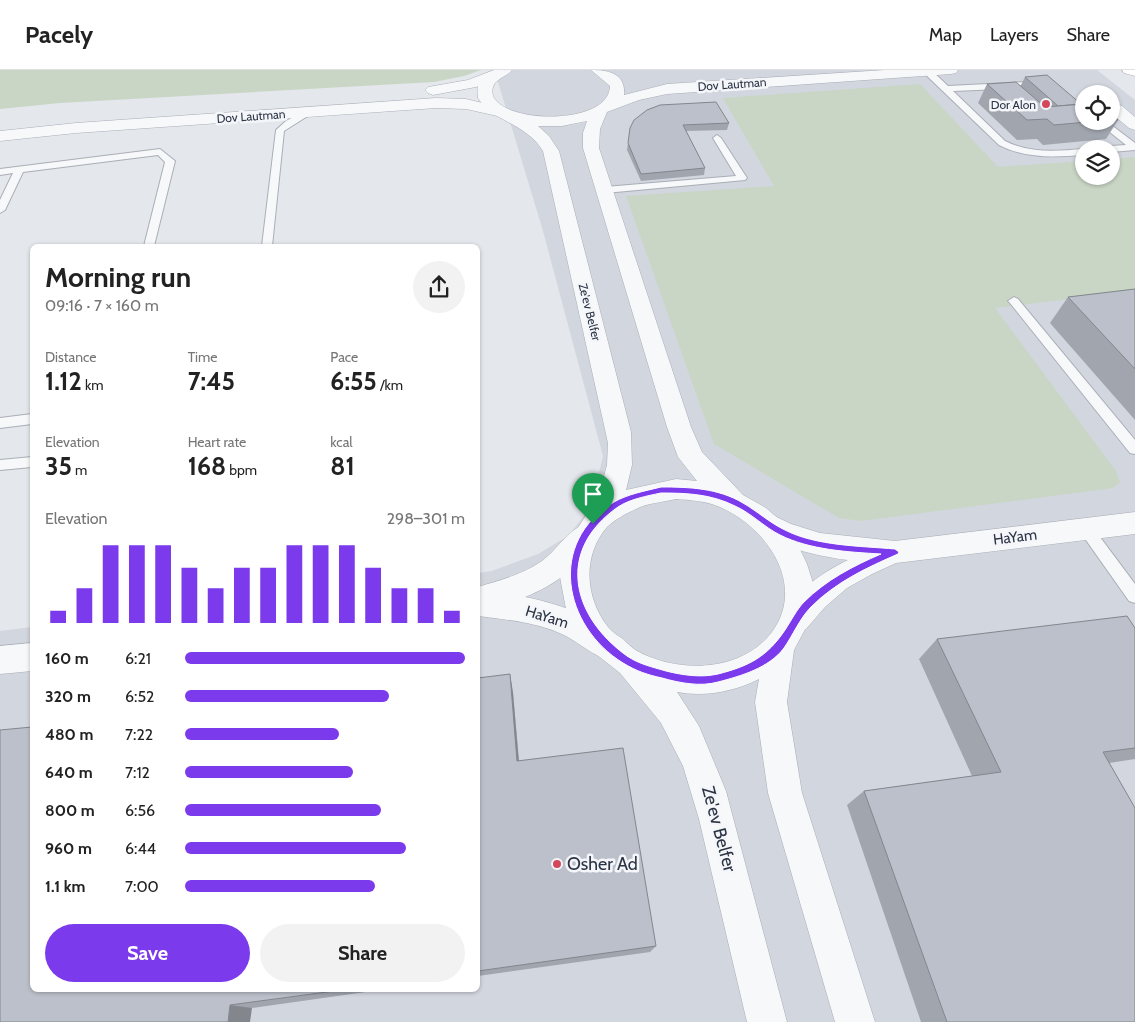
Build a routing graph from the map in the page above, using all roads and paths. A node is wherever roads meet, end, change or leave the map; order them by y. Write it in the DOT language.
graph roads {
  1 [pos="599,70"];
  2 [pos="748,70"];
  3 [pos="951,70"];
  4 [pos="1129,70"];
  5 [pos="502,72"];
  6 [pos="928,72"];
  7 [pos="1135,72"];
  8 [pos="662,75"];
  9 [pos="627,76"];
  10 [pos="1048,87"];
  11 [pos="945,88"];
  12 [pos="603,109"];
  13 [pos="86,112"];
  14 [pos="310,112"];
  15 [pos="506,113"];
  16 [pos="1120,113"];
  17 [pos="1135,124"];
  18 [pos="1112,130"];
  19 [pos="0,136"];
  20 [pos="717,138"];
  21 [pos="1135,147"];
  22 [pos="1120,148"];
  23 [pos="1075,153"];
  24 [pos="20,170"];
  25 [pos="0,172"];
  26 [pos="605,190"];
  27 [pos="0,210"];
  28 [pos="149,244"];
  29 [pos="267,244"];
  30 [pos="1014,301"];
  31 [pos="30,419"];
  32 [pos="0,423"];
  33 [pos="1135,449"];
  34 [pos="30,462"];
  35 [pos="0,465"];
  36 [pos="739,504"];
  37 [pos="766,523"];
  38 [pos="1135,523"];
  39 [pos="589,529"];
  40 [pos="1086,529"];
  41 [pos="895,552"];
  42 [pos="1135,596"];
  43 [pos="480,599"];
  44 [pos="480,604"];
  45 [pos="787,633"];
  46 [pos="617,654"];
  47 [pos="30,656"];
  48 [pos="0,660"];
  49 [pos="767,1022"];
  50 [pos="855,1022"];
  1 -- 9 [label="street"];
  1 -- 12 [label="street"];
  2 -- 8 [label="street, Dov Lautman"];
  3 -- 6 [label="street, Dov Lautman"];
  4 -- 7 [label="main road"];
  5 -- 13 [label="street, Dov Lautman"];
  5 -- 15 [label="street"];
  6 -- 11 [label="lane"];
  6 -- 12 [label="street, Dov Lautman"];
  10 -- 11 [label="lane"];
  11 -- 23 [label="lane"];
  12 -- 15 [label="street, Dov Lautman"];
  12 -- 26 [label="street"];
  14 -- 15 [label="street, Dov Lautman"];
  14 -- 19 [label="street, Dov Lautman"];
  14 -- 29 [label="lane"];
  15 -- 39 [label="street, Ze'ev Belfer"];
  16 -- 17 [label="street"];
  18 -- 21 [label="lane"];
  20 -- 26 [label="lane"];
  21 -- 22 [label="lane"];
  24 -- 25 [label="lane"];
  24 -- 27 [label="lane"];
  24 -- 28 [label="lane"];
  26 -- 36 [label="street"];
  30 -- 33 [label="lane"];
  31 -- 32 [label="lane"];
  34 -- 35 [label="lane"];
  36 -- 37 [label="street"];
  36 -- 39 [label="street"];
  37 -- 41 [label="street, HaYam"];
  37 -- 45 [label="street"];
  38 -- 40 [label="street, HaYam"];
  39 -- 43 [label="street, HaYam"];
  39 -- 46 [label="street"];
  40 -- 41 [label="street, HaYam"];
  40 -- 42 [label="lane"];
  41 -- 45 [label="street, HaYam"];
  44 -- 46 [label="street, HaYam"];
  45 -- 46 [label="street, HaYam"];
  45 -- 50 [label="street"];
  46 -- 49 [label="street, Ze'ev Belfer"];
  47 -- 48 [label="street"];
}
